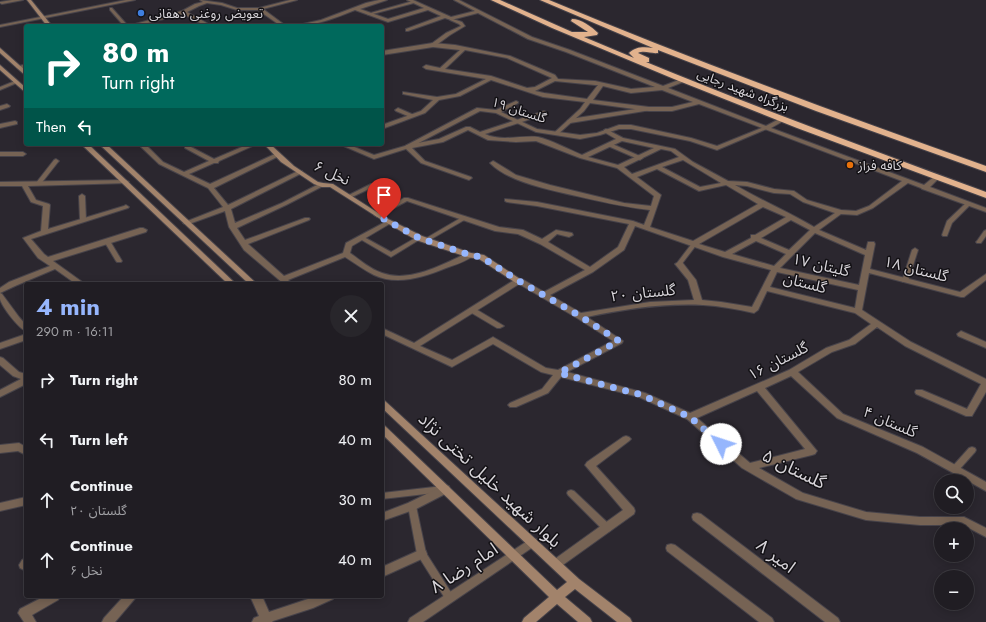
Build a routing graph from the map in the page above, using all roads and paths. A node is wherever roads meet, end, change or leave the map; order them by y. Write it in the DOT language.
graph roads {
  1 [pos="21,0"];
  2 [pos="29,0"];
  3 [pos="133,0"];
  4 [pos="225,0"];
  5 [pos="295,0"];
  6 [pos="385,0"];
  7 [pos="456,0"];
  8 [pos="494,0"];
  9 [pos="538,0"];
  10 [pos="543,0"];
  11 [pos="204,1"];
  12 [pos="411,1"];
  13 [pos="2,3"];
  14 [pos="213,3"];
  15 [pos="111,9"];
  16 [pos="259,9"];
  17 [pos="356,9"];
  18 [pos="427,9"];
  19 [pos="184,12"];
  20 [pos="478,12"];
  21 [pos="369,14"];
  22 [pos="445,16"];
  23 [pos="43,19"];
  24 [pos="451,19"];
  25 [pos="538,20"];
  26 [pos="48,24"];
  27 [pos="124,24"];
  28 [pos="147,24"];
  29 [pos="206,24"];
  30 [pos="281,24"];
  31 [pos="306,24"];
  32 [pos="0,26"];
  33 [pos="408,30"];
  34 [pos="433,45"];
  35 [pos="464,49"];
  36 [pos="0,50"];
  37 [pos="384,53"];
  38 [pos="0,67"];
  39 [pos="24,67"];
  40 [pos="426,67"];
  41 [pos="708,67"];
  42 [pos="19,68"];
  43 [pos="442,69"];
  44 [pos="24,72"];
  45 [pos="491,78"];
  46 [pos="555,79"];
  47 [pos="681,81"];
  48 [pos="17,82"];
  49 [pos="601,85"];
  50 [pos="663,88"];
  51 [pos="0,89"];
  52 [pos="24,89"];
  53 [pos="523,89"];
  54 [pos="405,93"];
  55 [pos="437,99"];
  56 [pos="590,101"];
  57 [pos="516,102"];
  58 [pos="700,102"];
  59 [pos="7,106"];
  60 [pos="748,106"];
  61 [pos="0,108"];
  62 [pos="649,109"];
  63 [pos="398,110"];
  64 [pos="497,112"];
  65 [pos="544,113"];
  66 [pos="412,116"];
  67 [pos="783,119"];
  68 [pos="570,121"];
  69 [pos="520,122"];
  70 [pos="15,123"];
  71 [pos="0,126"];
  72 [pos="384,126"];
  73 [pos="766,128"];
  74 [pos="606,131"];
  75 [pos="557,133"];
  76 [pos="479,134"];
  77 [pos="621,139"];
  78 [pos="610,145"];
  79 [pos="86,146"];
  80 [pos="104,146"];
  81 [pos="143,146"];
  82 [pos="250,146"];
  83 [pos="269,146"];
  84 [pos="347,146"];
  85 [pos="187,147"];
  86 [pos="407,147"];
  87 [pos="661,147"];
  88 [pos="0,154"];
  89 [pos="23,154"];
  90 [pos="277,155"];
  91 [pos="582,157"];
  92 [pos="640,158"];
  93 [pos="684,158"];
  94 [pos="56,161"];
  95 [pos="216,162"];
  96 [pos="493,163"];
  97 [pos="619,167"];
  98 [pos="658,167"];
  99 [pos="986,169"];
  100 [pos="300,172"];
  101 [pos="184,174"];
  102 [pos="632,176"];
  103 [pos="937,177"];
  104 [pos="469,178"];
  105 [pos="906,181"];
  106 [pos="126,182"];
  107 [pos="728,183"];
  108 [pos="0,184"];
  109 [pos="24,184"];
  110 [pos="38,184"];
  111 [pos="322,185"];
  112 [pos="371,186"];
  113 [pos="210,187"];
  114 [pos="924,188"];
  115 [pos="986,195"];
  116 [pos="82,196"];
  117 [pos="350,196"];
  118 [pos="507,200"];
  119 [pos="398,203"];
  120 [pos="763,204"];
  121 [pos="968,204"];
  122 [pos="126,207"];
  123 [pos="227,208"];
  124 [pos="654,208"];
  125 [pos="986,210"];
  126 [pos="840,212"];
  127 [pos="377,215"];
  128 [pos="791,216"];
  129 [pos="464,218"];
  130 [pos="306,219"];
  131 [pos="83,220"];
  132 [pos="389,222"];
  133 [pos="187,223"];
  134 [pos="633,223"];
  135 [pos="232,226"];
  136 [pos="646,228"];
  137 [pos="143,230"];
  138 [pos="814,230"];
  139 [pos="44,232"];
  140 [pos="986,232"];
  141 [pos="569,235"];
  142 [pos="945,235"];
  143 [pos="754,237"];
  144 [pos="362,238"];
  145 [pos="422,239"];
  146 [pos="107,241"];
  147 [pos="543,242"];
  148 [pos="979,242"];
  149 [pos="244,243"];
  150 [pos="695,243"];
  151 [pos="871,244"];
  152 [pos="915,250"];
  153 [pos="346,254"];
  154 [pos="791,254"];
  155 [pos="868,254"];
  156 [pos="470,255"];
  157 [pos="726,255"];
  158 [pos="47,260"];
  159 [pos="119,261"];
  160 [pos="679,264"];
  161 [pos="56,266"];
  162 [pos="775,269"];
  163 [pos="590,270"];
  164 [pos="865,270"];
  165 [pos="986,276"];
  166 [pos="904,280"];
  167 [pos="519,281"];
  168 [pos="78,282"];
  169 [pos="230,282"];
  170 [pos="251,282"];
  171 [pos="286,282"];
  172 [pos="765,288"];
  173 [pos="861,288"];
  174 [pos="0,291"];
  175 [pos="0,295"];
  176 [pos="544,295"];
  177 [pos="699,302"];
  178 [pos="472,310"];
  179 [pos="858,311"];
  180 [pos="580,316"];
  181 [pos="876,324"];
  182 [pos="500,326"];
  183 [pos="24,327"];
  184 [pos="384,332"];
  185 [pos="961,334"];
  186 [pos="24,338"];
  187 [pos="986,345"];
  188 [pos="0,346"];
  189 [pos="414,346"];
  190 [pos="0,360"];
  191 [pos="792,372"];
  192 [pos="559,373"];
  193 [pos="24,377"];
  194 [pos="24,379"];
  195 [pos="986,384"];
  196 [pos="758,387"];
  197 [pos="919,392"];
  198 [pos="0,394"];
  199 [pos="384,405"];
  200 [pos="513,406"];
  201 [pos="690,417"];
  202 [pos="384,430"];
  203 [pos="626,440"];
  204 [pos="0,449"];
  205 [pos="24,449"];
  206 [pos="972,450"];
  207 [pos="749,467"];
  208 [pos="955,469"];
  209 [pos="986,488"];
  210 [pos="446,489"];
  211 [pos="571,493"];
  212 [pos="384,496"];
  213 [pos="24,501"];
  214 [pos="412,506"];
  215 [pos="0,507"];
  216 [pos="384,515"];
  217 [pos="696,517"];
  218 [pos="607,528"];
  219 [pos="986,533"];
  220 [pos="532,542"];
  221 [pos="671,548"];
  222 [pos="422,554"];
  223 [pos="514,555"];
  224 [pos="556,564"];
  225 [pos="384,571"];
  226 [pos="575,582"];
  227 [pos="449,597"];
  228 [pos="557,597"];
  229 [pos="52,598"];
  230 [pos="128,598"];
  231 [pos="257,598"];
  232 [pos="324,598"];
  233 [pos="263,621"];
  234 [pos="30,622"];
  235 [pos="108,622"];
  236 [pos="414,622"];
  237 [pos="528,622"];
  238 [pos="586,622"];
  239 [pos="626,622"];
  240 [pos="768,622"];
  241 [pos="834,622"];
  1 -- 13 [label="street"];
  2 -- 23 [label="street"];
  3 -- 23 [label="street"];
  4 -- 14 [label="street"];
  5 -- 16 [label="street"];
  6 -- 17 [label="street"];
  7 -- 20 [label="street"];
  8 -- 25 [label="highway, بزرگراه شهید رجایی"];
  9 -- 25 [label="highway"];
  10 -- 41 [label="highway, بزرگراه شهید رجایی"];
  11 -- 14 [label="street"];
  11 -- 19 [label="street"];
  12 -- 18 [label="street"];
  12 -- 21 [label="lane"];
  14 -- 16 [label="street"];
  15 -- 27 [label="lane"];
  16 -- 30 [label="street"];
  17 -- 21 [label="street"];
  17 -- 31 [label="street"];
  18 -- 21 [label="street"];
  18 -- 22 [label="street"];
  19 -- 28 [label="street"];
  19 -- 29 [label="street"];
  20 -- 24 [label="street"];
  20 -- 50 [label="street"];
  22 -- 24 [label="street"];
  22 -- 33 [label="street"];
  23 -- 26 [label="street"];
  23 -- 32 [label="street"];
  24 -- 34 [label="lane"];
  25 -- 47 [label="highway, بزرگراه شهید رجایی"];
  34 -- 35 [label="street"];
  34 -- 37 [label="street"];
  35 -- 43 [label="street"];
  35 -- 46 [label="street"];
  36 -- 42 [label="street"];
  38 -- 48 [label="street"];
  39 -- 42 [label="street"];
  40 -- 43 [label="street"];
  41 -- 60 [label="highway"];
  41 -- 99 [label="highway, بزرگراه شهید رجایی"];
  42 -- 44 [label="street"];
  43 -- 45 [label="street"];
  45 -- 53 [label="street"];
  45 -- 55 [label="street"];
  46 -- 49 [label="street"];
  46 -- 53 [label="street"];
  47 -- 50 [label="street"];
  47 -- 60 [label="highway, بزرگراه شهید رجایی"];
  48 -- 51 [label="lane"];
  48 -- 52 [label="street"];
  49 -- 50 [label="street"];
  49 -- 56 [label="street"];
  50 -- 58 [label="street"];
  53 -- 56 [label="street"];
  54 -- 55 [label="street"];
  55 -- 66 [label="street"];
  56 -- 62 [label="street"];
  56 -- 68 [label="street"];
  57 -- 64 [label="lane"];
  58 -- 62 [label="street"];
  58 -- 73 [label="street"];
  59 -- 61 [label="street"];
  60 -- 67 [label="highway, بزرگراه شهید رجایی"];
  62 -- 68 [label="lane"];
  63 -- 66 [label="lane"];
  64 -- 69 [label="lane, گلستان ۱۹"];
  64 -- 86 [label="lane, گلستان ۱۹"];
  65 -- 69 [label="street"];
  66 -- 72 [label="street"];
  67 -- 73 [label="street"];
  67 -- 103 [label="highway, بزرگراه شهید رجایی"];
  68 -- 75 [label="street"];
  69 -- 75 [label="lane, گلستان ۱۹"];
  69 -- 76 [label="street"];
  70 -- 71 [label="street"];
  73 -- 74 [label="lane, گلستان ۱۹"];
  73 -- 105 [label="street"];
  74 -- 75 [label="lane, گلستان ۱۹"];
  74 -- 77 [label="street"];
  76 -- 86 [label="street"];
  76 -- 91 [label="street"];
  77 -- 78 [label="street"];
  77 -- 87 [label="street"];
  78 -- 91 [label="street"];
  78 -- 92 [label="lane"];
  79 -- 106 [label="street"];
  80 -- 133 [label="street"];
  81 -- 101 [label="street"];
  82 -- 95 [label="street"];
  83 -- 90 [label="street, نخل ۶"];
  84 -- 86 [label="lane, گلستان ۱۹"];
  85 -- 95 [label="street"];
  86 -- 104 [label="street"];
  87 -- 92 [label="street"];
  87 -- 93 [label="street"];
  88 -- 89 [label="street"];
  90 -- 100 [label="street, نخل ۶"];
  90 -- 113 [label="street"];
  91 -- 97 [label="street"];
  92 -- 97 [label="street"];
  93 -- 98 [label="street"];
  93 -- 107 [label="street"];
  94 -- 110 [label="lane"];
  95 -- 101 [label="street"];
  96 -- 124 [label="street"];
  97 -- 102 [label="street"];
  98 -- 102 [label="street"];
  98 -- 107 [label="street"];
  100 -- 111 [label="street, نخل ۶"];
  100 -- 123 [label="street"];
  101 -- 113 [label="street"];
  102 -- 124 [label="street"];
  103 -- 114 [label="street"];
  103 -- 115 [label="highway, بزرگراه شهید رجایی"];
  105 -- 114 [label="street"];
  105 -- 126 [label="street"];
  106 -- 110 [label="street"];
  106 -- 169 [label="street"];
  107 -- 120 [label="street"];
  107 -- 126 [label="street"];
  108 -- 109 [label="street"];
  109 -- 110 [label="street"];
  109 -- 139 [label="street"];
  111 -- 117 [label="street, نخل ۶"];
  111 -- 135 [label="street"];
  112 -- 117 [label="street"];
  112 -- 119 [label="lane"];
  113 -- 123 [label="street"];
  114 -- 121 [label="street"];
  116 -- 131 [label="lane"];
  117 -- 127 [label="street, نخل ۶"];
  118 -- 134 [label="street, گلستان"];
  119 -- 127 [label="street"];
  119 -- 129 [label="street"];
  120 -- 128 [label="street"];
  120 -- 150 [label="street"];
  121 -- 125 [label="street"];
  121 -- 142 [label="lane"];
  122 -- 131 [label="street"];
  123 -- 133 [label="street"];
  123 -- 135 [label="street"];
  124 -- 136 [label="street"];
  126 -- 138 [label="street"];
  127 -- 132 [label="street, نخل ۶"];
  128 -- 138 [label="street"];
  128 -- 143 [label="street"];
  129 -- 145 [label="lane"];
  129 -- 147 [label="street"];
  130 -- 149 [label="street"];
  131 -- 139 [label="street"];
  132 -- 144 [label="street"];
  132 -- 145 [label="street, نخل ۶"];
  133 -- 170 [label="street"];
  134 -- 136 [label="street, گلستان"];
  134 -- 163 [label="street"];
  135 -- 149 [label="street"];
  136 -- 150 [label="street, گلستان"];
  137 -- 146 [label="street"];
  138 -- 154 [label="street"];
  138 -- 155 [label="street"];
  139 -- 158 [label="street"];
  140 -- 148 [label="lane"];
  141 -- 147 [label="street"];
  143 -- 154 [label="street"];
  143 -- 157 [label="street"];
  144 -- 145 [label="lane"];
  144 -- 153 [label="street"];
  145 -- 156 [label="street, نخل ۶"];
  146 -- 158 [label="street"];
  146 -- 159 [label="lane"];
  147 -- 163 [label="street"];
  149 -- 171 [label="street"];
  150 -- 157 [label="street, گلستان"];
  150 -- 160 [label="lane"];
  151 -- 155 [label="street"];
  152 -- 166 [label="lane"];
  153 -- 156 [label="street"];
  153 -- 171 [label="street"];
  154 -- 162 [label="street"];
  155 -- 164 [label="street"];
  156 -- 167 [label="street, نخل ۶"];
  157 -- 162 [label="street, گلستان"];
  158 -- 161 [label="street"];
  160 -- 177 [label="street"];
  161 -- 168 [label="street"];
  161 -- 174 [label="street"];
  162 -- 172 [label="street, گلستان"];
  162 -- 173 [label="street, گلیتان ۱۷"];
  163 -- 176 [label="street"];
  164 -- 166 [label="street, گلستان ۱۸"];
  164 -- 173 [label="street"];
  165 -- 166 [label="street, گلستان ۱۸"];
  167 -- 176 [label="street"];
  167 -- 178 [label="street"];
  172 -- 177 [label="street, گلستان ۲۰"];
  172 -- 179 [label="street, گلستان"];
  173 -- 179 [label="street"];
  175 -- 183 [label="lane"];
  176 -- 180 [label="street"];
  177 -- 180 [label="street, گلستان ۲۰"];
  178 -- 182 [label="lane"];
  178 -- 189 [label="street"];
  179 -- 181 [label="street, گلستان"];
  180 -- 192 [label="street"];
  181 -- 191 [label="street, گلستان ۱۶"];
  181 -- 195 [label="street, گلستان"];
  184 -- 189 [label="street"];
  185 -- 187 [label="street"];
  186 -- 188 [label="street"];
  189 -- 192 [label="street, گلستان ۵"];
  190 -- 193 [label="street"];
  191 -- 196 [label="street, گلستان ۱۶"];
  191 -- 208 [label="street, گلستان ۴"];
  192 -- 200 [label="street"];
  192 -- 201 [label="street, گلستان ۵"];
  194 -- 198 [label="street"];
  195 -- 197 [label="street"];
  196 -- 201 [label="street, گلستان ۱۶"];
  196 -- 207 [label="street"];
  199 -- 220 [label="street, بلوار شهید خلیل تختی نژاد"];
  201 -- 207 [label="street, گلستان ۵"];
  202 -- 210 [label="street"];
  203 -- 218 [label="street"];
  204 -- 205 [label="street"];
  206 -- 208 [label="lane"];
  207 -- 219 [label="street, گلستان ۵"];
  208 -- 209 [label="street, گلستان ۴"];
  210 -- 212 [label="lane"];
  210 -- 214 [label="street"];
  210 -- 223 [label="street"];
  211 -- 218 [label="lane"];
  213 -- 215 [label="street"];
  214 -- 216 [label="street"];
  214 -- 222 [label="lane"];
  217 -- 241 [label="street, امیر ۸"];
  218 -- 224 [label="street"];
  220 -- 223 [label="street, امام رضا ۸"];
  220 -- 224 [label="street, بلوار شهید خلیل تختی نژاد"];
  221 -- 240 [label="street"];
  222 -- 225 [label="street"];
  222 -- 227 [label="lane"];
  223 -- 227 [label="street, امام رضا ۸"];
  223 -- 228 [label="street"];
  224 -- 226 [label="street, بلوار شهید خلیل تختی نژاد"];
  226 -- 228 [label="street"];
  226 -- 239 [label="street, بلوار شهید خلیل تختی نژاد"];
  227 -- 236 [label="street, امام رضا ۸"];
  228 -- 237 [label="street"];
  228 -- 238 [label="street"];
  229 -- 234 [label="street"];
  230 -- 235 [label="street"];
  231 -- 233 [label="street"];
  232 -- 233 [label="street"];
}
